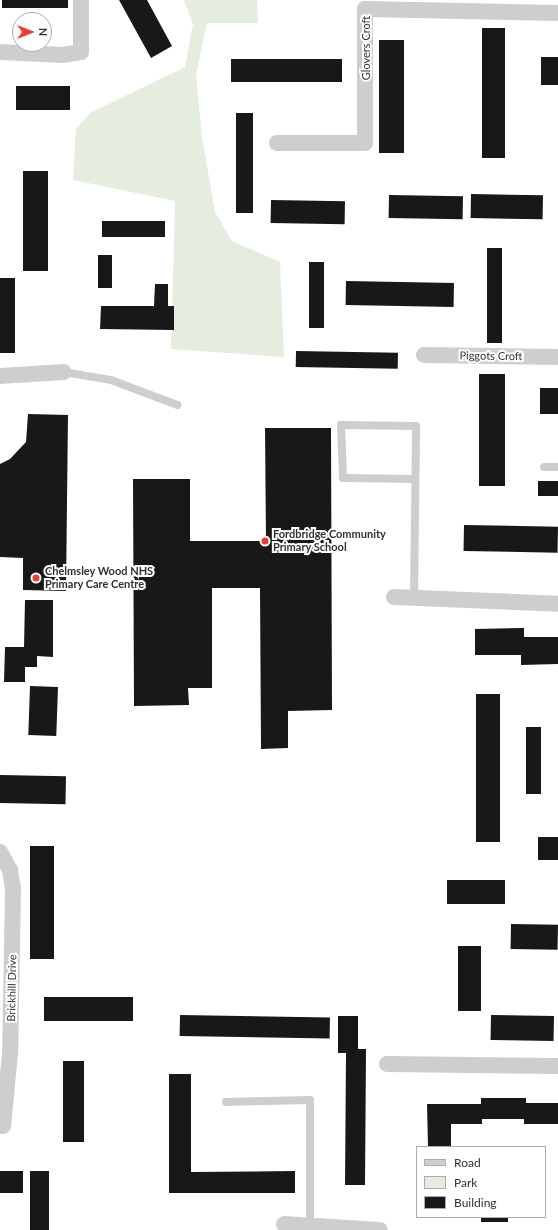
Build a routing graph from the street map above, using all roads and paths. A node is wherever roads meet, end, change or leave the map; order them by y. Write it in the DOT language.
graph roads {
  1 [pos="81,0"];
  2 [pos="558,13"];
  3 [pos="0,52"];
  4 [pos="277,143"];
  5 [pos="424,355"];
  6 [pos="558,357"];
  7 [pos="64,372"];
  8 [pos="0,376"];
  9 [pos="177,406"];
  10 [pos="544,467"];
  11 [pos="558,467"];
  12 [pos="416,479"];
  13 [pos="394,597"];
  14 [pos="414,598"];
  15 [pos="558,604"];
  16 [pos="0,852"];
  17 [pos="387,1064"];
  18 [pos="558,1066"];
  19 [pos="226,1102"];
  20 [pos="1,1126"];
  21 [pos="284,1224"];
  22 [pos="310,1226"];
  23 [pos="380,1230"];
  1 -- 3 [label="street"];
  2 -- 4 [label="street, Glovers Croft"];
  5 -- 6 [label="street, Piggots Croft"];
  7 -- 8 [label="street"];
  7 -- 9 [label="lane"];
  10 -- 11 [label="lane"];
  12 -- 12 [label="lane"];
  12 -- 14 [label="lane"];
  13 -- 14 [label="street"];
  14 -- 15 [label="street"];
  16 -- 20 [label="street, Brickhill Drive"];
  17 -- 18 [label="street"];
  19 -- 22 [label="lane"];
  21 -- 22 [label="street"];
  22 -- 23 [label="street"];
}
